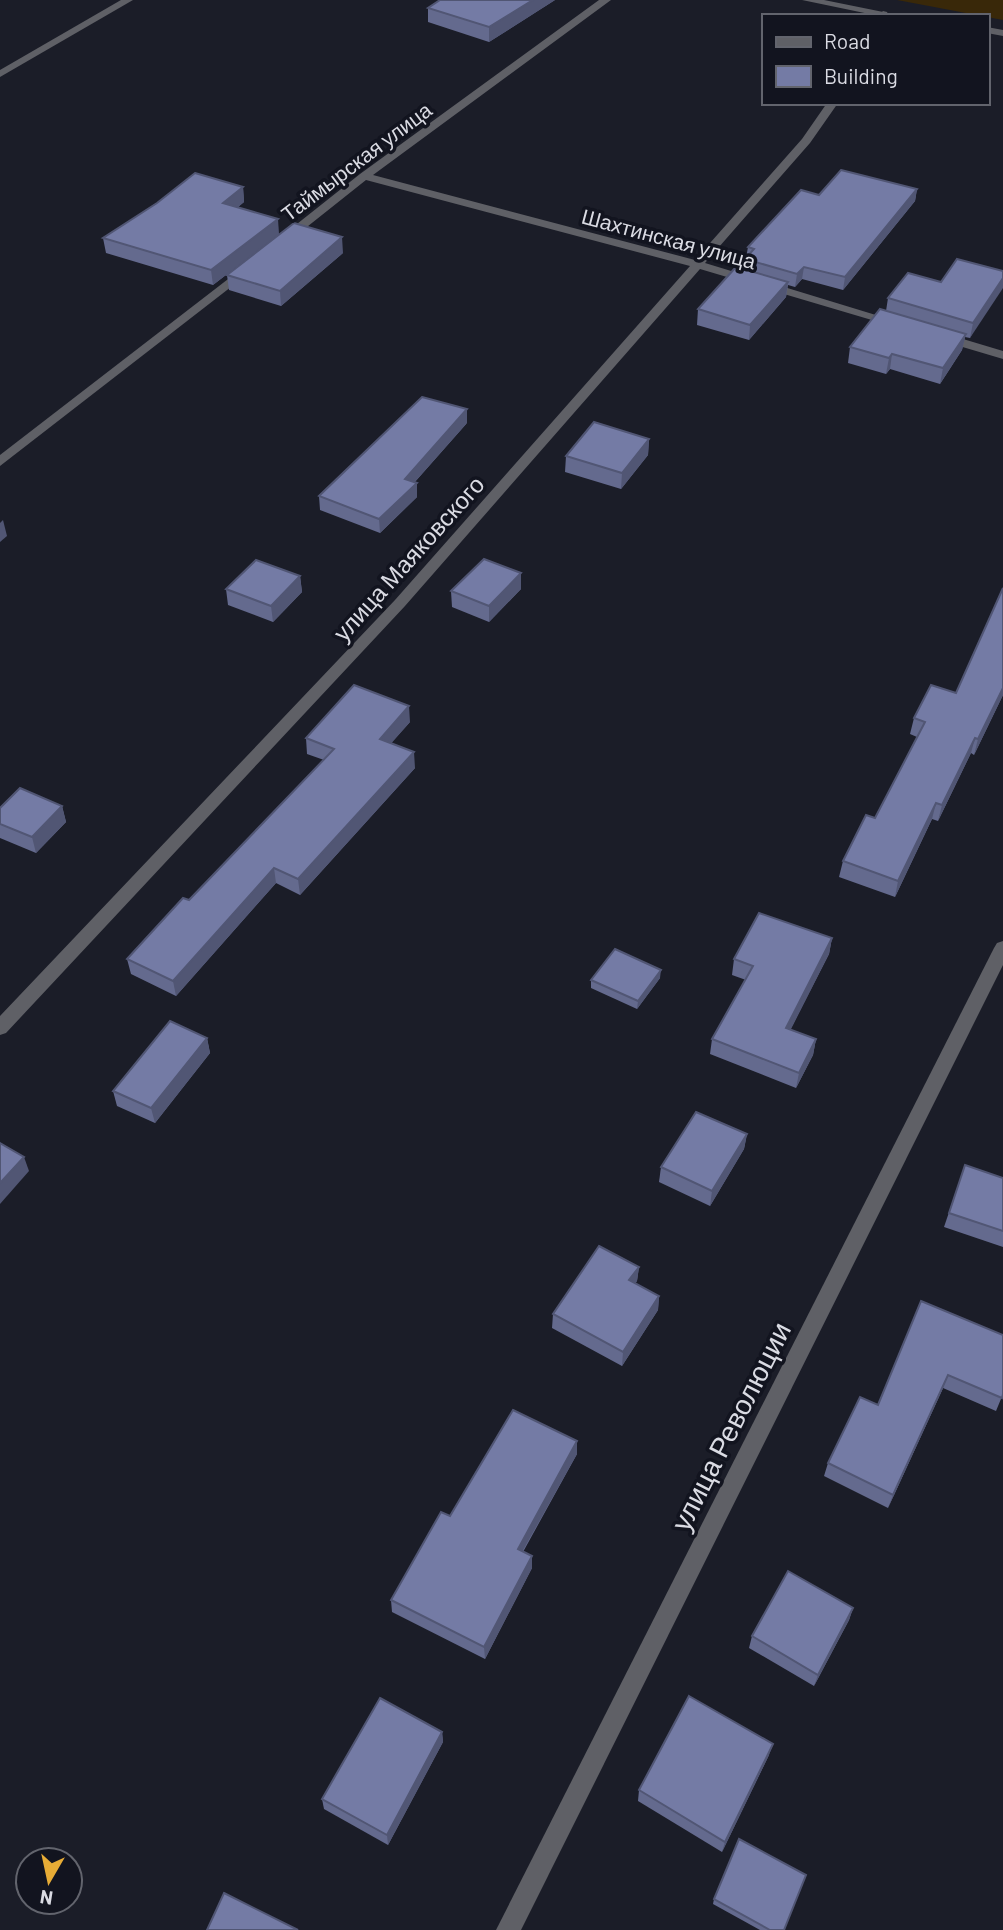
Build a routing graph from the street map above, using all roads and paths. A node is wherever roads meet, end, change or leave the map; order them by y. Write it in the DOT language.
graph roads {
  1 [pos="128,0"];
  2 [pos="606,0"];
  3 [pos="807,0"];
  4 [pos="878,14"];
  5 [pos="0,74"];
  6 [pos="832,105"];
  7 [pos="364,176"];
  8 [pos="276,245"];
  9 [pos="254,263"];
  10 [pos="696,264"];
  11 [pos="909,327"];
  12 [pos="936,335"];
  13 [pos="1003,355"];
  14 [pos="0,462"];
  15 [pos="1003,948"];
  16 [pos="0,1028"];
  17 [pos="508,1930"];
  1 -- 5 [label="street"];
  2 -- 7 [label="street, Таймырская улица"];
  3 -- 4 [label="street"];
  6 -- 10 [label="street, улица Маяковского"];
  7 -- 8 [label="street, Таймырская улица"];
  7 -- 10 [label="street, Шахтинская улица"];
  9 -- 14 [label="street"];
  10 -- 11 [label="street, Шахтинская улица"];
  10 -- 16 [label="street, улица Маяковского"];
  12 -- 13 [label="street"];
  15 -- 17 [label="street, улица Революции"];
}
